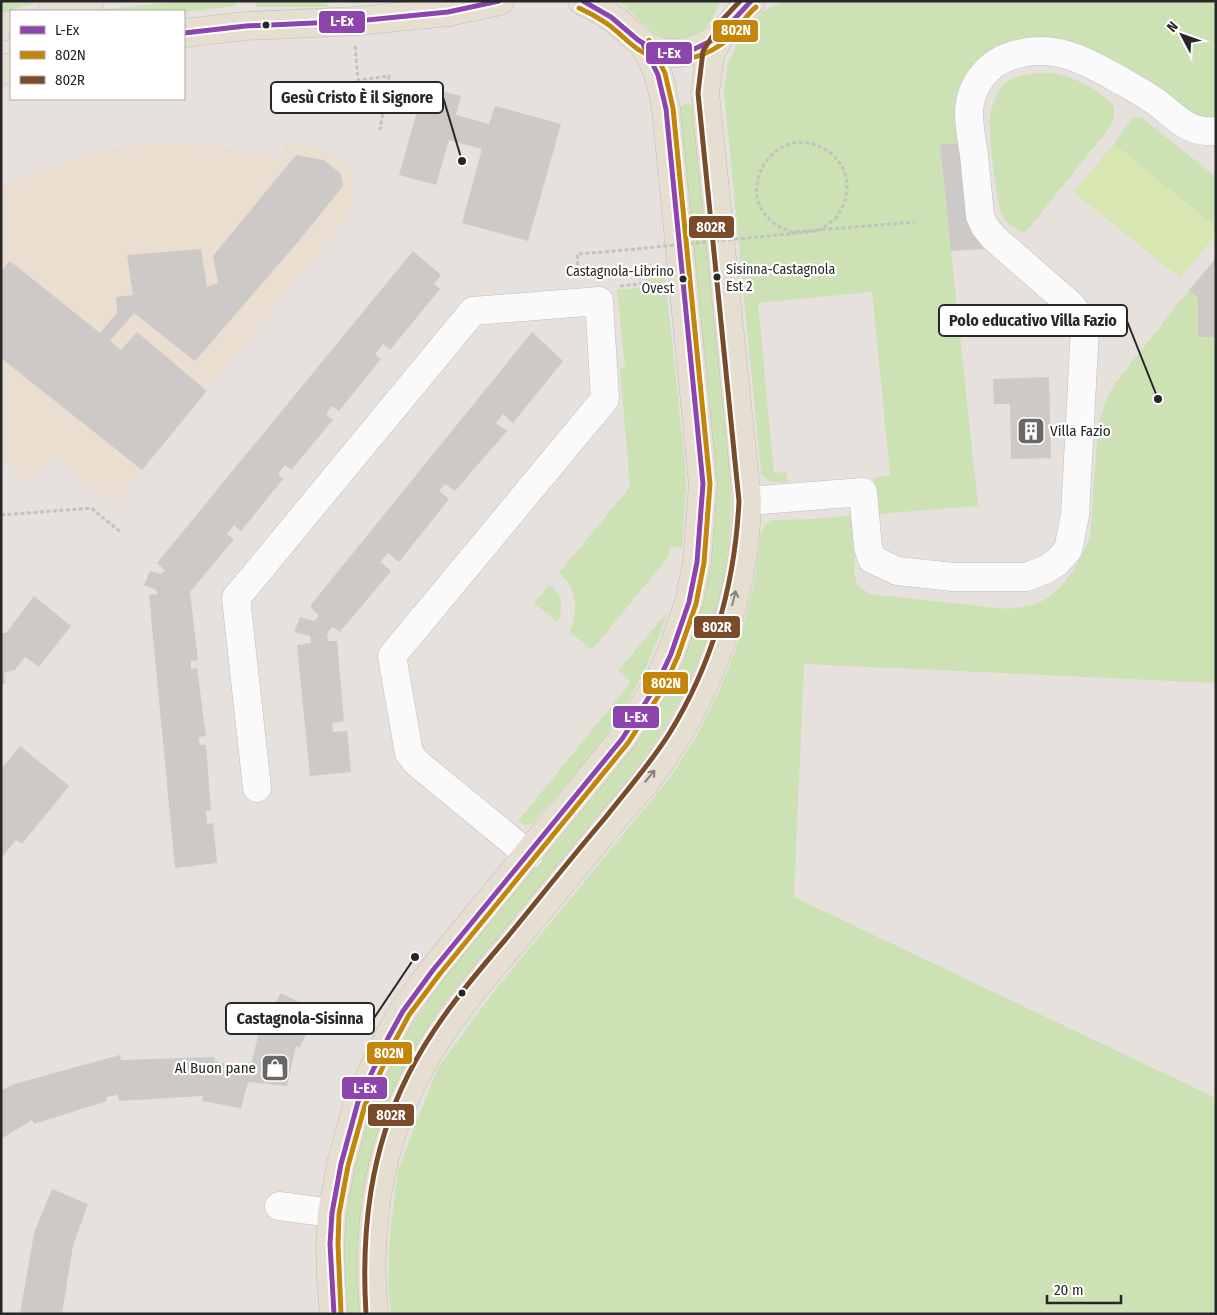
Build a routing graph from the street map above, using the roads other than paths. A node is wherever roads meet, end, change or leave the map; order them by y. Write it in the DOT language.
graph roads {
  1 [pos="90,1"];
  2 [pos="359,1"];
  3 [pos="373,1"];
  4 [pos="500,1"];
  5 [pos="582,1"];
  6 [pos="751,1"];
  7 [pos="56,10"];
  8 [pos="727,20"];
  9 [pos="185,33"];
  10 [pos="643,44"];
  11 [pos="1216,131"];
  12 [pos="747,501"];
  13 [pos="256,788"];
  14 [pos="529,855"];
  15 [pos="279,1206"];
  16 [pos="332,1213"];
  17 [pos="334,1314"];
  18 [pos="374,1314"];
  1 -- 7 [label="main road"];
  2 -- 3 [label="main road"];
  4 -- 9 [label="main road"];
  5 -- 10 [label="main road"];
  6 -- 8 [label="main road"];
  8 -- 10 [label="main road"];
  8 -- 12 [label="main road"];
  10 -- 14 [label="main road"];
  11 -- 12 [label="lane"];
  18 -- 12 [label="main road, one-way"];
  13 -- 14 [label="lane"];
  14 -- 16 [label="main road"];
  15 -- 16 [label="lane"];
  16 -- 17 [label="main road"];
}
